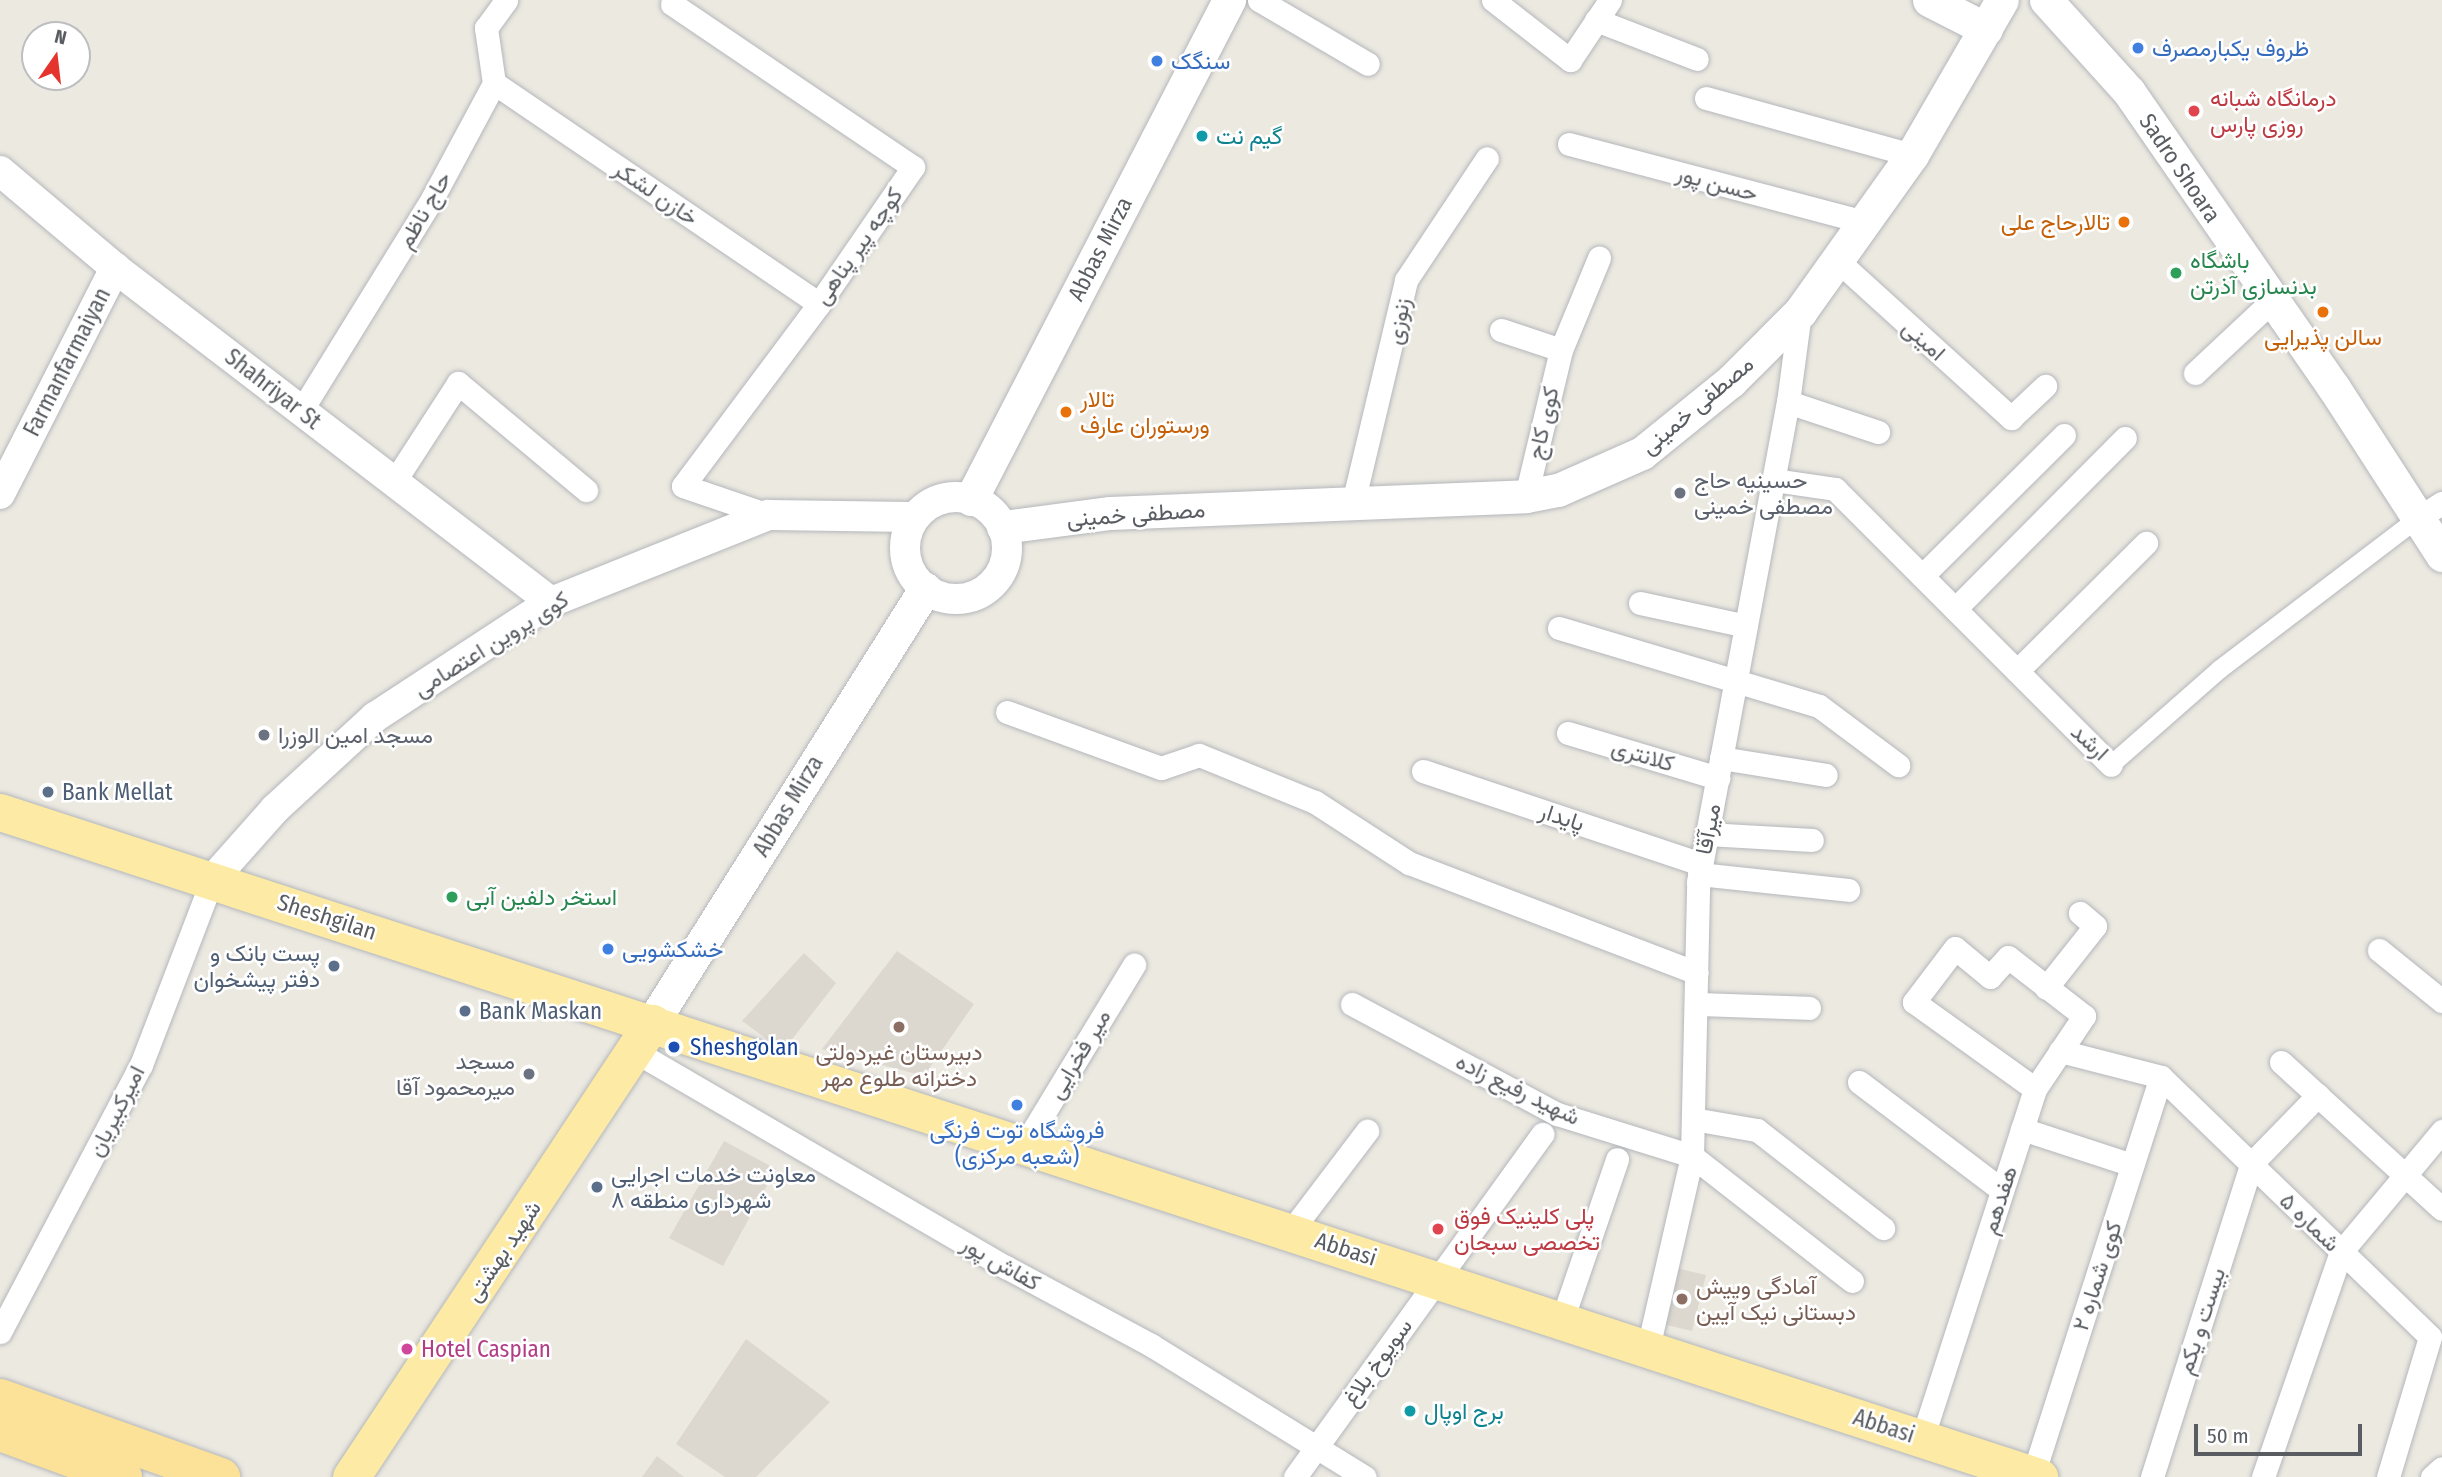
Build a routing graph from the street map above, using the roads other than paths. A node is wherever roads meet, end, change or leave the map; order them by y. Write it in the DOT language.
graph roads {
  1 [pos="506,0"];
  2 [pos="1229,0"];
  3 [pos="1259,0"];
  4 [pos="1493,0"];
  5 [pos="1610,0"];
  6 [pos="1929,0"];
  7 [pos="2003,0"];
  8 [pos="2046,0"];
  9 [pos="672,4"];
  10 [pos="1596,20"];
  11 [pos="1986,29"];
  12 [pos="1697,59"];
  13 [pos="1368,64"];
  14 [pos="494,83"];
  15 [pos="1706,97"];
  16 [pos="1569,144"];
  17 [pos="1912,155"];
  18 [pos="1488,158"];
  19 [pos="0,171"];
  20 [pos="1865,222"];
  21 [pos="1599,258"];
  22 [pos="1838,261"];
  23 [pos="115,268"];
  24 [pos="2272,301"];
  25 [pos="819,304"];
  26 [pos="1800,312"];
  27 [pos="1501,330"];
  28 [pos="1560,350"];
  29 [pos="2195,373"];
  30 [pos="2045,387"];
  31 [pos="1788,402"];
  32 [pos="301,411"];
  33 [pos="1878,432"];
  34 [pos="2064,435"];
  35 [pos="2125,438"];
  36 [pos="1774,480"];
  37 [pos="394,482"];
  38 [pos="586,490"];
  39 [pos="0,494"];
  40 [pos="1526,496"];
  41 [pos="971,499"];
  42 [pos="1353,503"];
  43 [pos="2429,511"];
  44 [pos="768,515"];
  45 [pos="914,517"];
  46 [pos="1003,527"];
  47 [pos="2146,543"];
  48 [pos="2442,555"];
  49 [pos="1922,576"];
  50 [pos="925,589"];
  51 [pos="551,602"];
  52 [pos="1640,603"];
  53 [pos="1955,609"];
  54 [pos="1746,626"];
  55 [pos="1559,628"];
  56 [pos="2017,671"];
  57 [pos="1735,685"];
  58 [pos="1007,712"];
  59 [pos="1568,733"];
  60 [pos="1898,765"];
  61 [pos="2111,765"];
  62 [pos="1720,768"];
  63 [pos="1423,771"];
  64 [pos="1826,775"];
  65 [pos="0,812"];
  66 [pos="1707,834"];
  67 [pos="1812,840"];
  68 [pos="1700,869"];
  69 [pos="212,880"];
  70 [pos="1848,890"];
  71 [pos="2081,913"];
  72 [pos="2379,950"];
  73 [pos="1133,965"];
  74 [pos="1697,973"];
  75 [pos="2046,988"];
  76 [pos="2442,1001"];
  77 [pos="1352,1004"];
  78 [pos="1696,1004"];
  79 [pos="1809,1008"];
  80 [pos="644,1037"];
  81 [pos="2060,1051"];
  82 [pos="2281,1062"];
  83 [pos="2161,1077"];
  84 [pos="1859,1083"];
  85 [pos="2035,1089"];
  86 [pos="2318,1095"];
  87 [pos="1693,1119"];
  88 [pos="2022,1129"];
  89 [pos="1367,1131"];
  90 [pos="2442,1131"];
  91 [pos="1542,1134"];
  92 [pos="1025,1144"];
  93 [pos="1692,1156"];
  94 [pos="1617,1159"];
  95 [pos="2250,1164"];
  96 [pos="2133,1165"];
  97 [pos="2404,1178"];
  98 [pos="2002,1190"];
  99 [pos="2442,1209"];
  100 [pos="1883,1228"];
  101 [pos="1291,1231"];
  102 [pos="2341,1252"];
  103 [pos="1438,1280"];
  104 [pos="1852,1282"];
  105 [pos="1562,1320"];
  106 [pos="0,1332"];
  107 [pos="1648,1348"];
  108 [pos="0,1398"];
  109 [pos="0,1432"];
  110 [pos="1922,1439"];
  111 [pos="1317,1446"];
  112 [pos="2442,1468"];
  113 [pos="2036,1476"];
  114 [pos="123,1477"];
  115 [pos="221,1477"];
  116 [pos="351,1477"];
  117 [pos="1295,1477"];
  118 [pos="1365,1477"];
  119 [pos="2152,1477"];
  120 [pos="2263,1477"];
  121 [pos="2388,1477"];
  122 [pos="2432,1477"];
  1 -- 14 [label="street"];
  2 -- 41 [label="main road, Abbas Mirza"];
  3 -- 13 [label="street"];
  4 -- 10 [label="street"];
  5 -- 10 [label="street"];
  6 -- 11 [label="main road"];
  7 -- 11 [label="main road, مصطفی خمینی"];
  8 -- 24 [label="main road, Sadro Shoara"];
  9 -- 25 [label="street, کوچه پیر پناهی"];
  10 -- 12 [label="street"];
  11 -- 17 [label="main road, مصطفی خمینی"];
  14 -- 25 [label="street, خازن لشکر"];
  14 -- 32 [label="street, حاج ناظم"];
  15 -- 17 [label="street"];
  16 -- 20 [label="street, حسن پور"];
  17 -- 20 [label="main road, مصطفی خمینی"];
  18 -- 42 [label="street, زنوزی"];
  19 -- 23 [label="street, Shahriyar St"];
  20 -- 22 [label="main road, مصطفی خمینی"];
  21 -- 28 [label="street, کوی کاج"];
  22 -- 26 [label="main road, مصطفی خمینی"];
  22 -- 30 [label="street, امینی"];
  23 -- 32 [label="street, Shahriyar St"];
  23 -- 39 [label="street, Farmanfarmaiyan"];
  24 -- 29 [label="street"];
  24 -- 43 [label="main road, Sadro Shoara"];
  25 -- 44 [label="street, کوچه پیر پناهی"];
  26 -- 31 [label="street, میرآقا"];
  26 -- 40 [label="main road, مصطفی خمینی"];
  27 -- 28 [label="street"];
  28 -- 40 [label="street, کوی کاج"];
  31 -- 33 [label="street"];
  31 -- 36 [label="street, میرآقا"];
  32 -- 37 [label="street, Shahriyar St"];
  34 -- 49 [label="street"];
  35 -- 53 [label="street"];
  36 -- 49 [label="street, ارشد"];
  36 -- 54 [label="street, میرآقا"];
  37 -- 38 [label="street"];
  37 -- 51 [label="street, Shahriyar St"];
  40 -- 42 [label="main road, مصطفی خمینی"];
  41 -- 45 [label="street"];
  41 -- 46 [label="street"];
  42 -- 46 [label="main road, مصطفی خمینی"];
  43 -- 48 [label="main road, Sadro Shoara"];
  43 -- 61 [label="street, ارشد"];
  44 -- 45 [label="street, کوی پروین اعتصامی"];
  44 -- 51 [label="street, کوی پروین اعتصامی"];
  45 -- 50 [label="street"];
  46 -- 50 [label="street"];
  47 -- 56 [label="street"];
  49 -- 53 [label="street, ارشد"];
  50 -- 80 [label="main road, Abbas Mirza"];
  51 -- 69 [label="street, کوی پروین اعتصامی"];
  52 -- 54 [label="street"];
  53 -- 56 [label="street, ارشد"];
  54 -- 57 [label="street, میرآقا"];
  55 -- 57 [label="street"];
  56 -- 61 [label="street, ارشد"];
  57 -- 60 [label="street"];
  57 -- 62 [label="street, میرآقا"];
  58 -- 74 [label="street"];
  59 -- 62 [label="street, کلانتری"];
  62 -- 64 [label="street, کلانتری"];
  62 -- 66 [label="street, میرآقا"];
  63 -- 68 [label="street, پایدار"];
  65 -- 69 [label="main road, Sheshgilan"];
  66 -- 67 [label="street"];
  66 -- 68 [label="street, میرآقا"];
  68 -- 70 [label="street, پایدار"];
  68 -- 74 [label="street, میرآقا"];
  69 -- 80 [label="main road, Sheshgilan"];
  69 -- 106 [label="street, امیرکبیریان"];
  71 -- 75 [label="street"];
  72 -- 76 [label="street"];
  73 -- 92 [label="street, میر فخرایی"];
  74 -- 78 [label="street, میرآقا"];
  75 -- 81 [label="street, هفدهم"];
  75 -- 85 [label="street"];
  77 -- 93 [label="street, شهید رفیع زاده"];
  78 -- 79 [label="street"];
  78 -- 87 [label="street, میرآقا"];
  80 -- 92 [label="main road, Abbasi"];
  80 -- 111 [label="street, کفاش پور"];
  80 -- 116 [label="main road, شهید بهشتى"];
  81 -- 83 [label="street, شماره ۵"];
  81 -- 85 [label="street, هفدهم"];
  82 -- 86 [label="street"];
  83 -- 95 [label="street, شماره ۵"];
  83 -- 96 [label="street, کوی شماره ۲"];
  84 -- 98 [label="street"];
  85 -- 88 [label="street, هفدهم"];
  86 -- 95 [label="street"];
  86 -- 97 [label="street"];
  87 -- 93 [label="street, میرآقا"];
  87 -- 100 [label="street"];
  88 -- 96 [label="street"];
  88 -- 98 [label="street, هفدهم"];
  89 -- 101 [label="street"];
  90 -- 97 [label="street"];
  91 -- 103 [label="street, سویوخ بلاغ"];
  92 -- 101 [label="main road, Abbasi"];
  93 -- 104 [label="street"];
  93 -- 107 [label="street, میرآقا"];
  94 -- 105 [label="street"];
  95 -- 102 [label="street, شماره ۵"];
  95 -- 119 [label="street, بیست و یکم"];
  96 -- 113 [label="street, کوی شماره ۲"];
  97 -- 99 [label="street"];
  97 -- 102 [label="street"];
  98 -- 110 [label="street, هفدهم"];
  101 -- 103 [label="main road, Abbasi"];
  102 -- 120 [label="street"];
  102 -- 121 [label="street, شماره ۵"];
  103 -- 105 [label="main road, Abbasi"];
  103 -- 111 [label="street, سویوخ بلاغ"];
  105 -- 107 [label="main road, Abbasi"];
  107 -- 110 [label="main road, Abbasi"];
  108 -- 115 [label="highway"];
  109 -- 114 [label="highway"];
  110 -- 113 [label="main road, Abbasi"];
  111 -- 117 [label="street, سویوخ بلاغ"];
  111 -- 118 [label="street, کفاش پور"];
  112 -- 122 [label="street"];
}
